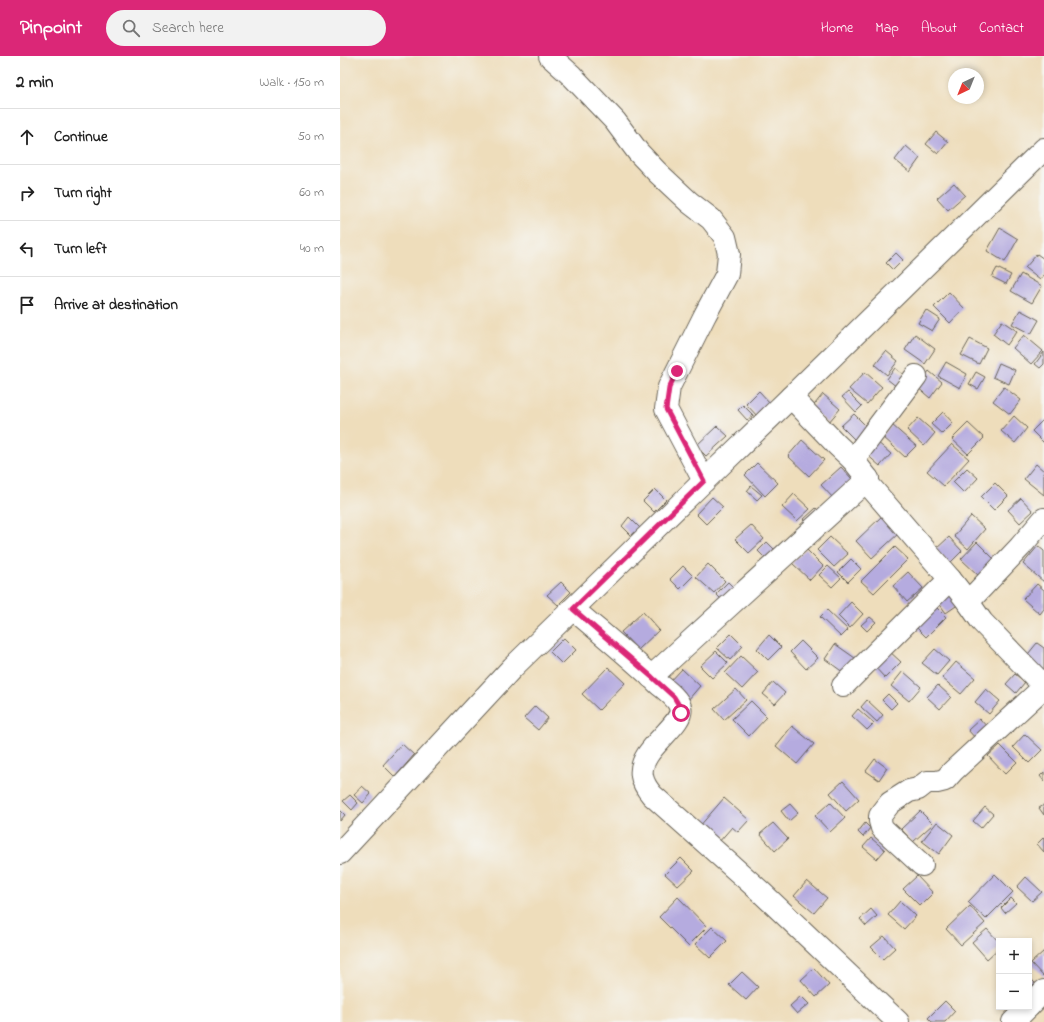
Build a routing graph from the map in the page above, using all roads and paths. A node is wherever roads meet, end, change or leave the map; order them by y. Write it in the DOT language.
graph roads {
  1 [pos="550,56"];
  2 [pos="1044,149"];
  3 [pos="916,376"];
  4 [pos="791,397"];
  5 [pos="853,460"];
  6 [pos="868,479"];
  7 [pos="704,481"];
  8 [pos="1044,519"];
  9 [pos="950,579"];
  10 [pos="968,602"];
  11 [pos="573,609"];
  12 [pos="652,677"];
  13 [pos="843,686"];
  14 [pos="1044,687"];
  15 [pos="340,853"];
  16 [pos="922,864"];
  17 [pos="1044,991"];
  18 [pos="1032,1004"];
  19 [pos="1026,1010"];
  20 [pos="898,1022"];
  21 [pos="1013,1022"];
  1 -- 7 [label="street"];
  2 -- 4 [label="street"];
  3 -- 5 [label="street"];
  4 -- 5 [label="street"];
  4 -- 7 [label="street"];
  5 -- 6 [label="street"];
  6 -- 9 [label="street"];
  6 -- 12 [label="street"];
  7 -- 11 [label="street"];
  8 -- 10 [label="street"];
  9 -- 10 [label="street"];
  9 -- 13 [label="street"];
  10 -- 14 [label="street"];
  11 -- 12 [label="street"];
  11 -- 15 [label="street"];
  12 -- 20 [label="street"];
  14 -- 16 [label="street"];
  17 -- 18 [label="street"];
  19 -- 21 [label="street"];
}
